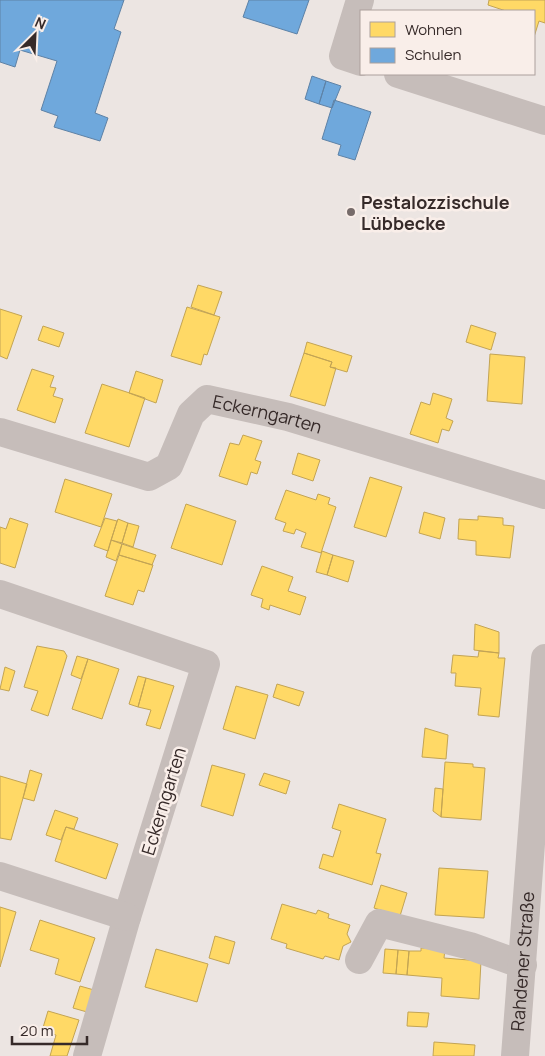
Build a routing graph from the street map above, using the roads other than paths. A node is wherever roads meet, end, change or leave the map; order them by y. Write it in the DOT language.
graph roads {
  1 [pos="360,0"];
  2 [pos="352,59"];
  3 [pos="401,75"];
  4 [pos="545,122"];
  5 [pos="0,432"];
  6 [pos="545,495"];
  7 [pos="0,594"];
  8 [pos="545,658"];
  9 [pos="0,876"];
  10 [pos="127,917"];
  11 [pos="359,960"];
  12 [pos="523,965"];
  13 [pos="87,1056"];
  14 [pos="515,1056"];
  1 -- 2 [label="street"];
  3 -- 4 [label="street"];
  5 -- 6 [label="street, Eckerngarten"];
  7 -- 10 [label="street, Eckerngarten"];
  8 -- 12 [label="street, Rahdener Straße"];
  9 -- 10 [label="street"];
  10 -- 13 [label="street, Eckerngarten"];
  11 -- 12 [label="street"];
  12 -- 14 [label="street, Rahdener Straße"];
}
